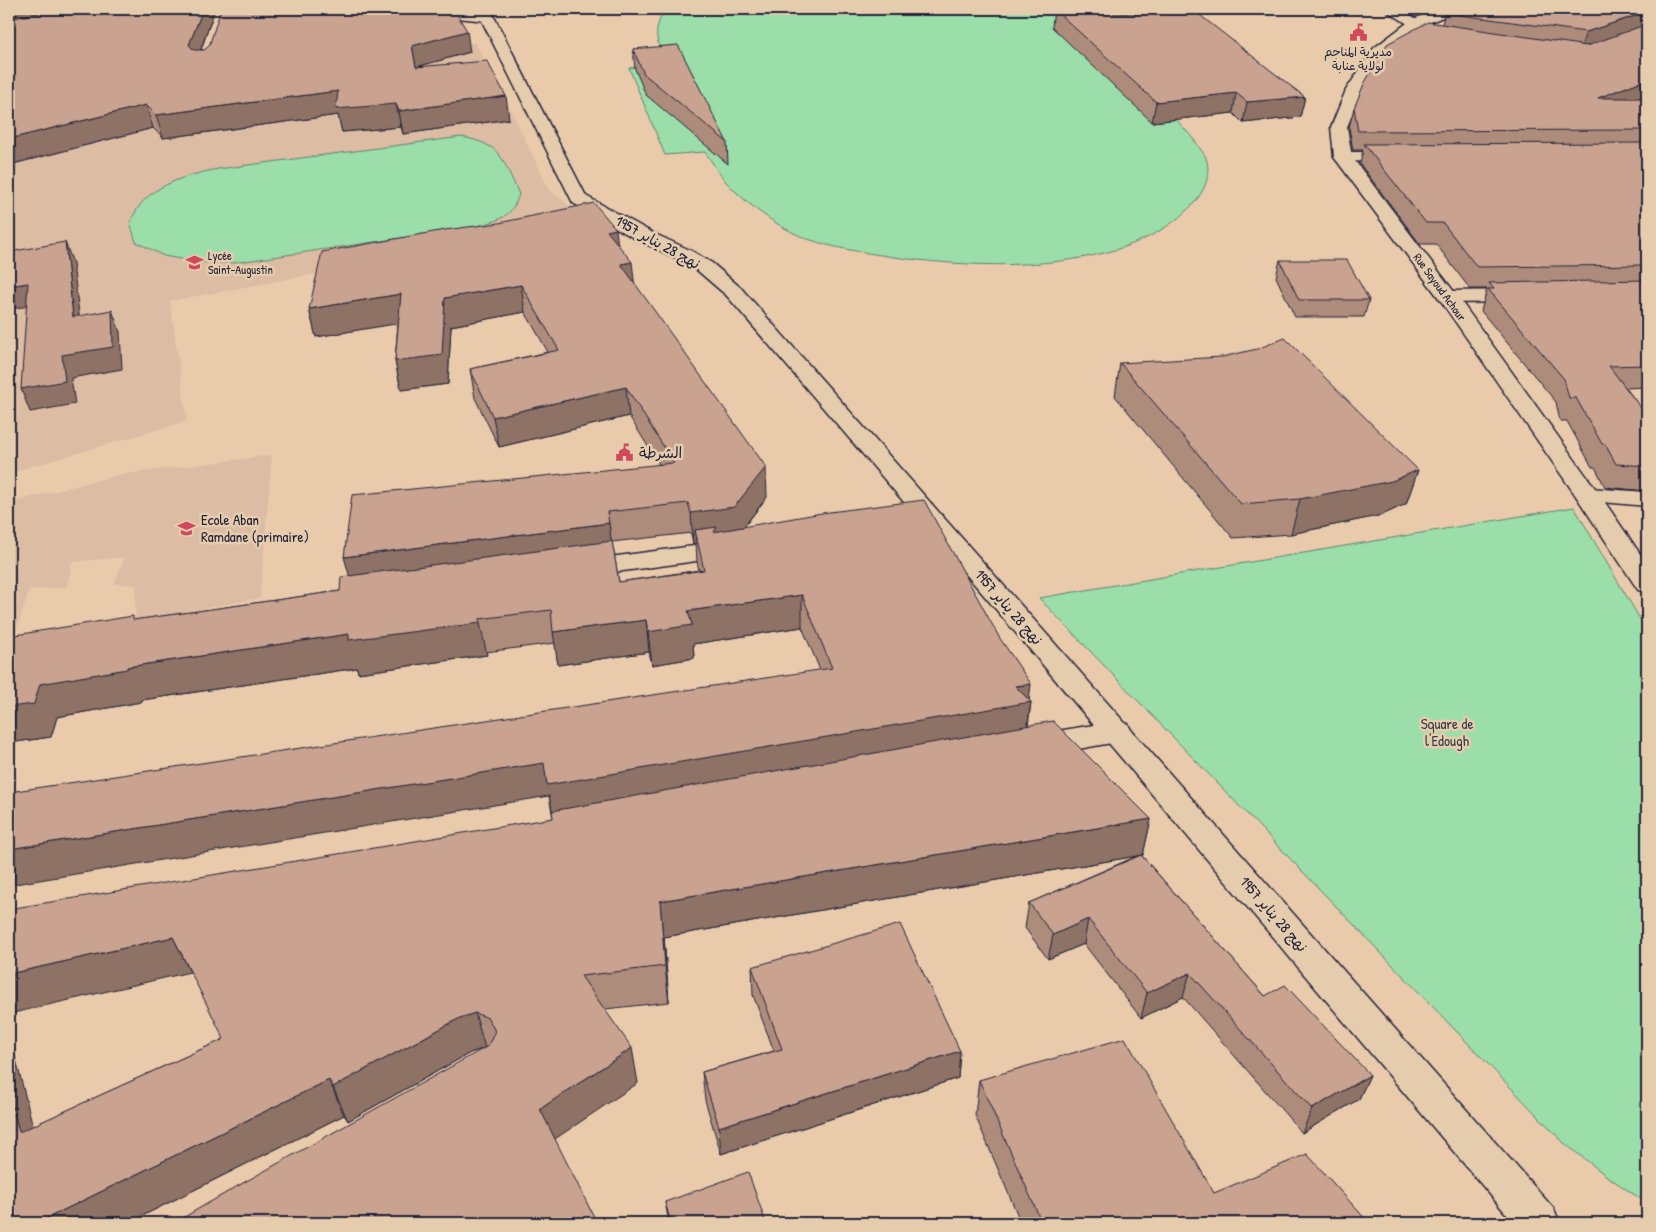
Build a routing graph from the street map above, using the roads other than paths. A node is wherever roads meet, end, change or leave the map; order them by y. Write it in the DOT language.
graph roads {
  1 [pos="409,9"];
  2 [pos="1391,9"];
  3 [pos="1450,9"];
  4 [pos="485,13"];
  5 [pos="1415,29"];
  6 [pos="1343,157"];
  7 [pos="1412,157"];
  8 [pos="1538,296"];
  9 [pos="1448,297"];
  10 [pos="1588,495"];
  11 [pos="1647,498"];
  12 [pos="935,522"];
  13 [pos="906,526"];
  14 [pos="759,545"];
  15 [pos="553,572"];
  16 [pos="1647,584"];
  17 [pos="1117,732"];
  18 [pos="1010,751"];
  19 [pos="1540,1223"];
  1 -- 4 [label="street"];
  2 -- 5 [label="street"];
  3 -- 5 [label="street, Rue Sayoud Achour"];
  4 -- 12 [label="street, نهج 28 يناير 1957"];
  5 -- 6 [label="street, Rue Sayoud Achour"];
  6 -- 7 [label="street"];
  6 -- 9 [label="street, Rue Sayoud Achour"];
  8 -- 9 [label="street"];
  9 -- 10 [label="street, Rue Sayoud Achour"];
  10 -- 11 [label="street"];
  10 -- 16 [label="street, Rue Sayoud Achour"];
  12 -- 13 [label="street"];
  12 -- 17 [label="street, نهج 28 يناير 1957"];
  14 -- 15 [label="street"];
  17 -- 18 [label="street"];
  17 -- 19 [label="street, نهج 28 يناير 1957"];
}
